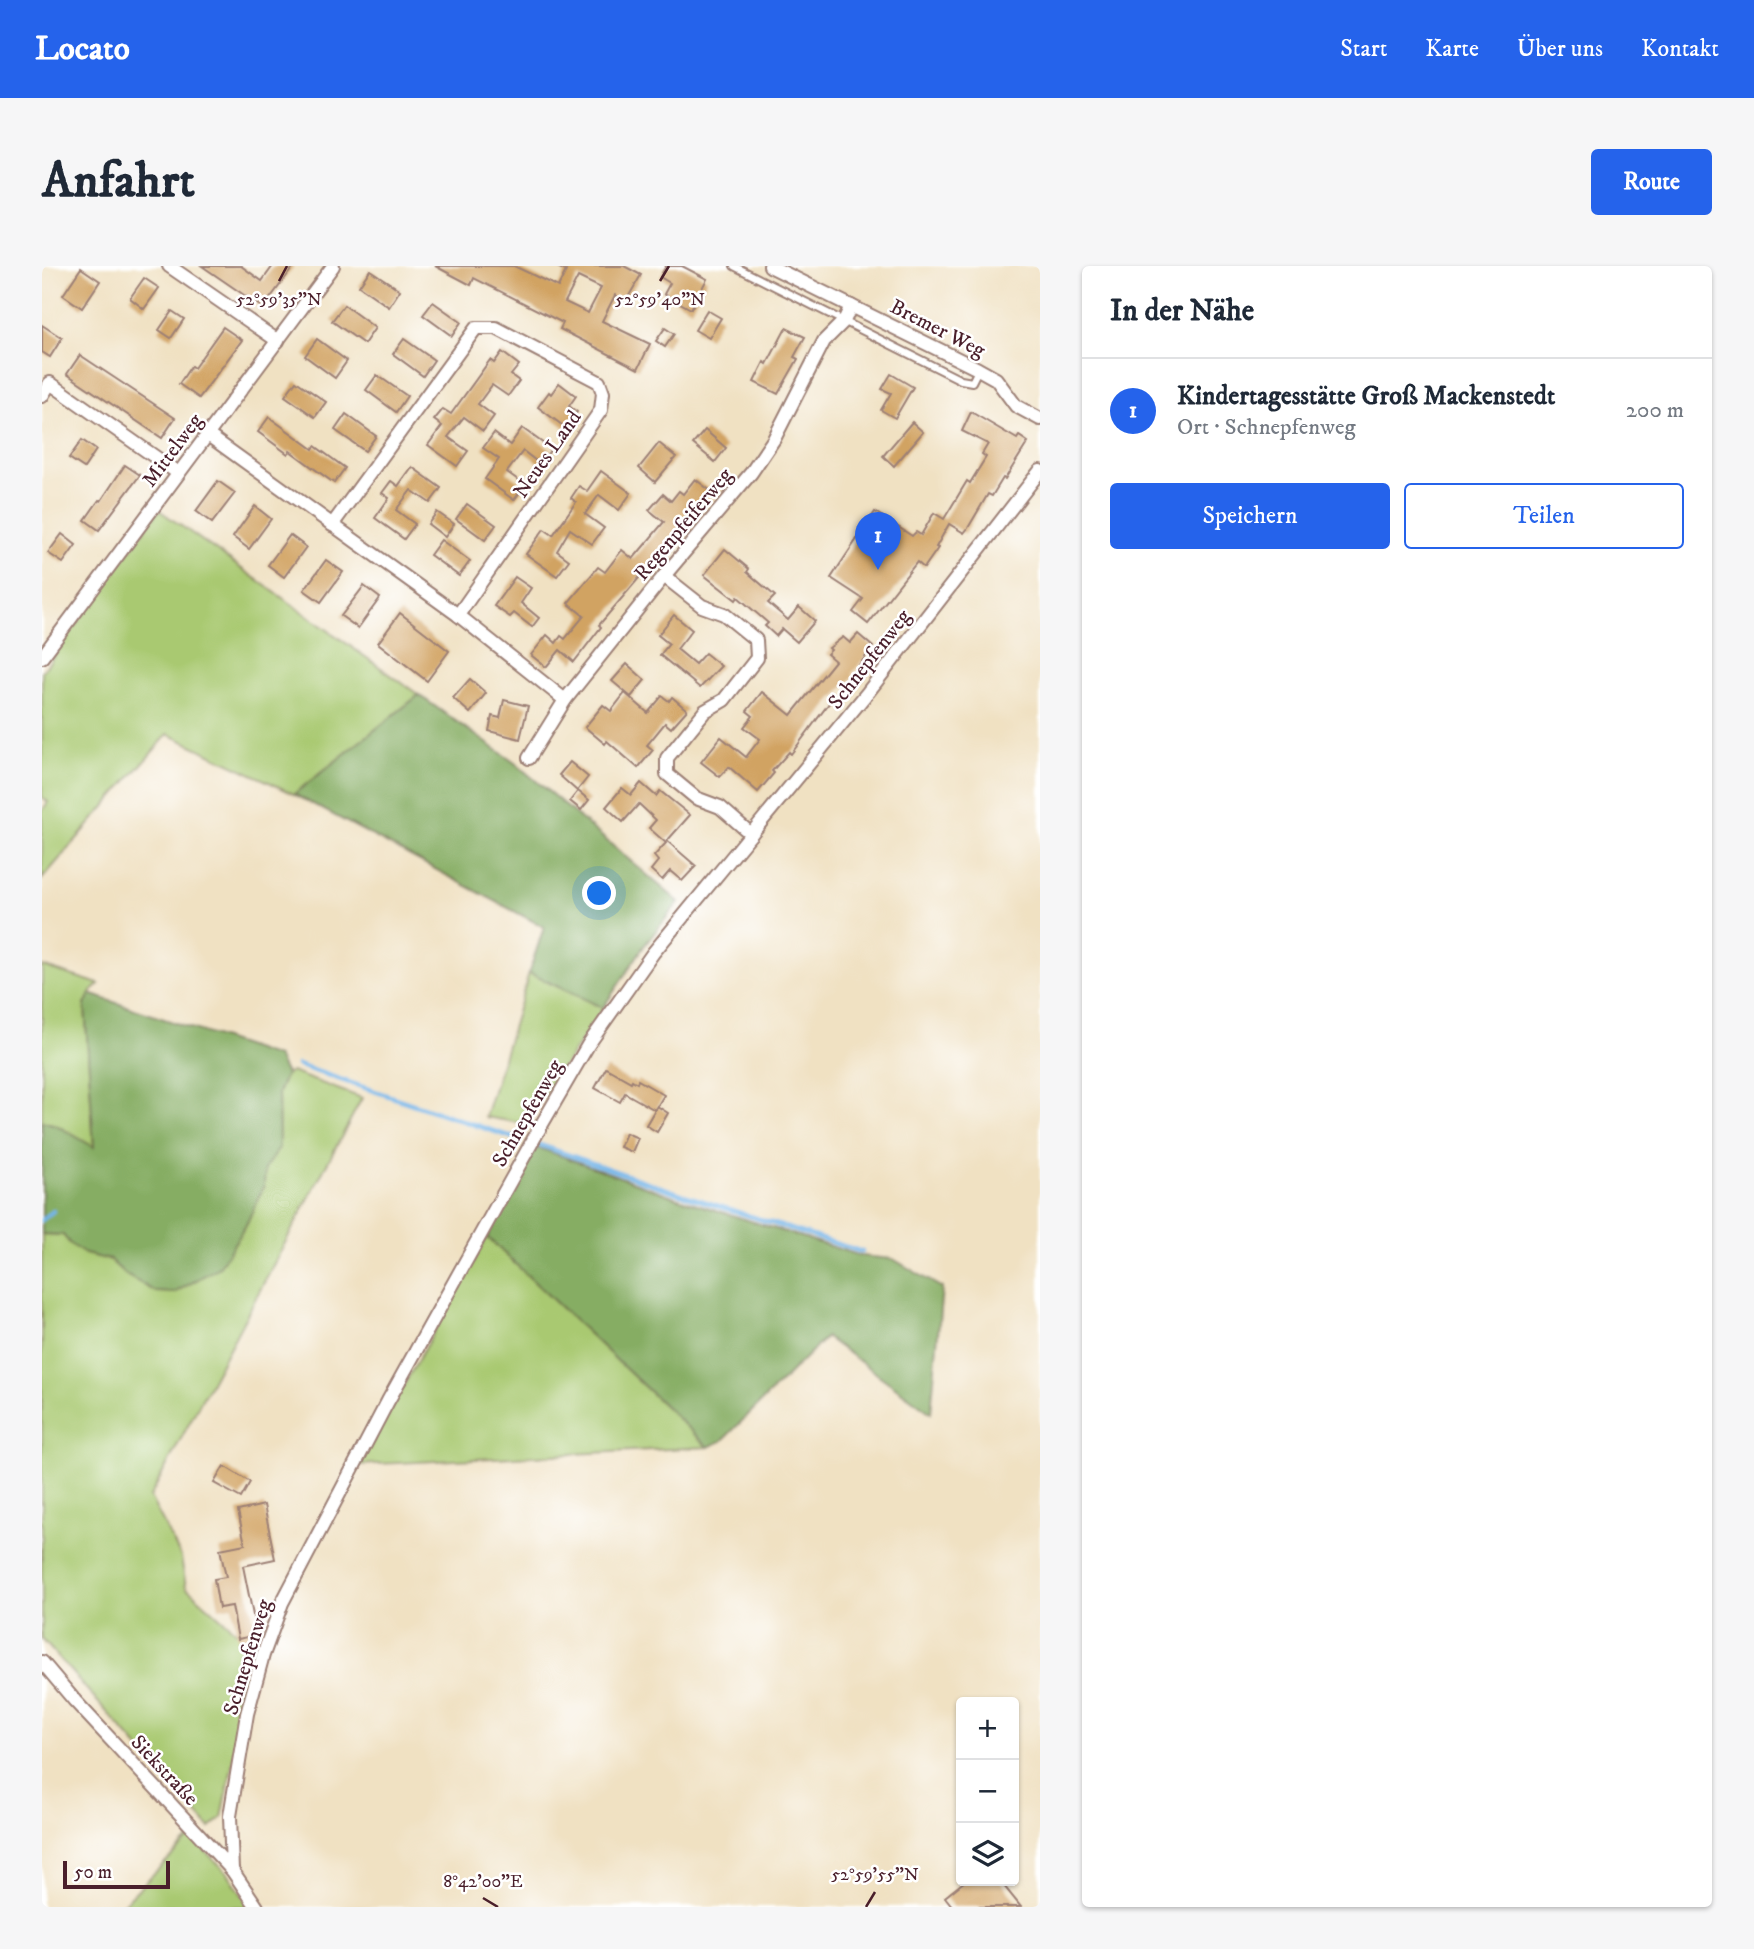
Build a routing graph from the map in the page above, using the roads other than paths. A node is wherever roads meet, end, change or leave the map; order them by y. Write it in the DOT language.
graph roads {
  1 [pos="169,266"];
  2 [pos="333,266"];
  3 [pos="734,266"];
  4 [pos="770,266"];
  5 [pos="851,306"];
  6 [pos="844,321"];
  7 [pos="278,341"];
  8 [pos="978,369"];
  9 [pos="42,396"];
  10 [pos="1040,419"];
  11 [pos="208,435"];
  12 [pos="1040,471"];
  13 [pos="178,473"];
  14 [pos="332,525"];
  15 [pos="664,576"];
  16 [pos="458,615"];
  17 [pos="42,657"];
  18 [pos="565,701"];
  19 [pos="529,758"];
  20 [pos="751,834"];
  21 [pos="42,1662"];
  22 [pos="232,1870"];
  23 [pos="257,1907"];
  1 -- 7 [label="street"];
  2 -- 7 [label="street, Mittelweg"];
  3 -- 6 [label="lane"];
  4 -- 5 [label="street, Bremer Weg"];
  5 -- 6 [label="street, Regenpfeiferweg"];
  5 -- 8 [label="street, Bremer Weg"];
  6 -- 8 [label="lane"];
  6 -- 15 [label="street, Regenpfeiferweg"];
  7 -- 11 [label="street, Mittelweg"];
  8 -- 10 [label="street, Bremer Weg"];
  9 -- 13 [label="street"];
  11 -- 13 [label="street, Mittelweg"];
  11 -- 14 [label="street"];
  12 -- 20 [label="street, Schnepfenweg"];
  13 -- 17 [label="street, Mittelweg"];
  14 -- 16 [label="street"];
  14 -- 16 [label="street, Neues Land"];
  15 -- 18 [label="street, Regenpfeiferweg"];
  15 -- 20 [label="street"];
  16 -- 18 [label="street"];
  18 -- 19 [label="street, Regenpfeiferweg"];
  20 -- 22 [label="street, Schnepfenweg"];
  21 -- 22 [label="street, Siekstraße"];
  22 -- 23 [label="street, Siekstraße"];
}
